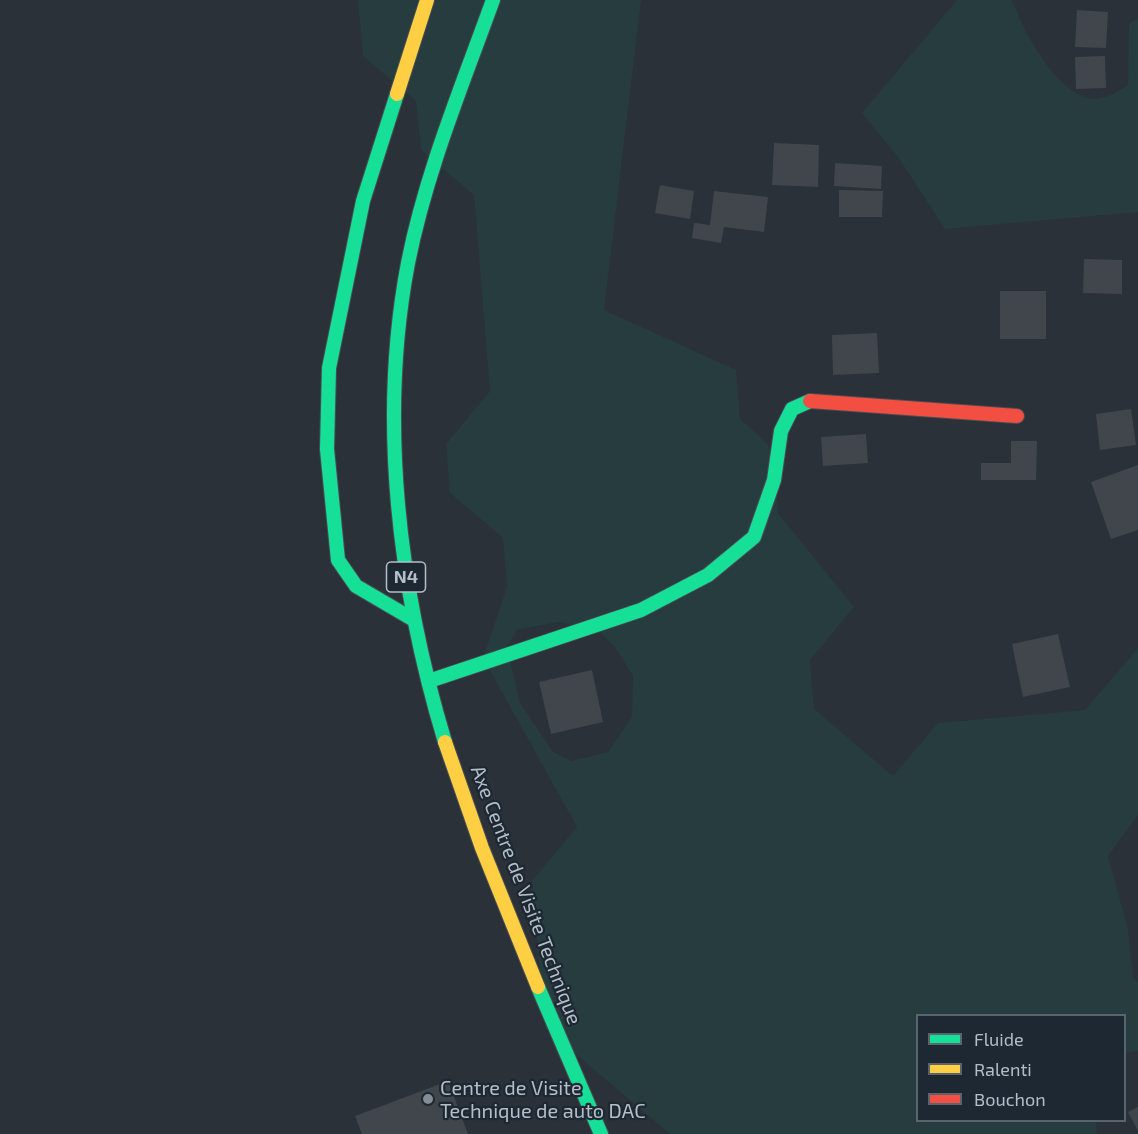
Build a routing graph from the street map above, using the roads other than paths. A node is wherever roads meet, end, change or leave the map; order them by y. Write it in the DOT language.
graph roads {
  1 [pos="427,0"];
  2 [pos="493,0"];
  3 [pos="1017,416"];
  4 [pos="414,620"];
  5 [pos="429,681"];
  6 [pos="601,1134"];
  1 -- 4 [label="main road"];
  2 -- 4 [label="main road, Axe Centre de Visite Technique / N4"];
  3 -- 5 [label="main road"];
  4 -- 5 [label="main road, Axe Centre de Visite Technique / N4"];
  5 -- 6 [label="main road, Axe Centre de Visite Technique / N4"];
}
